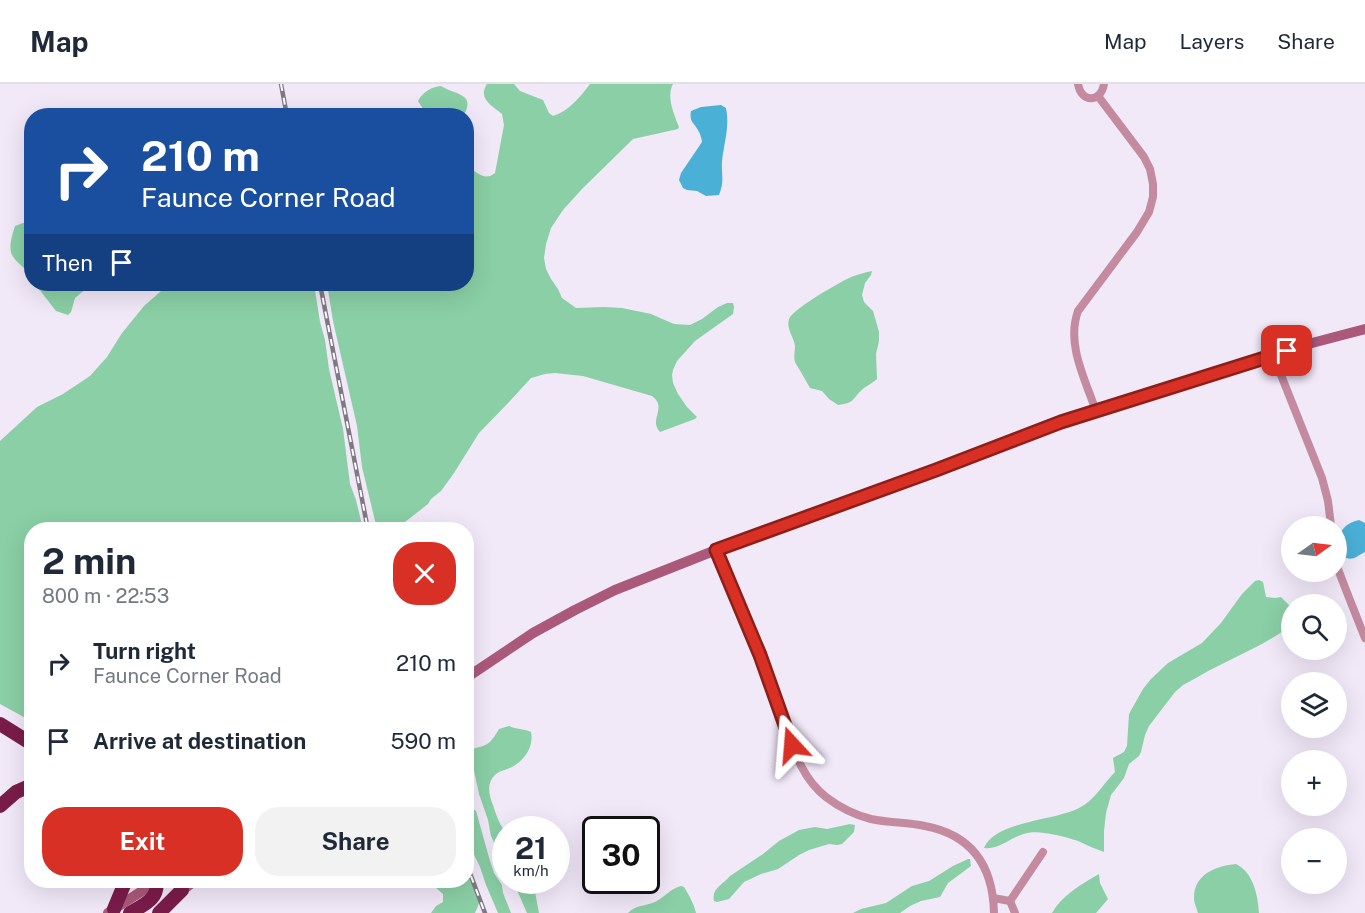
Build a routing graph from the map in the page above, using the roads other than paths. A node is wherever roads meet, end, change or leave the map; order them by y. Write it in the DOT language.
graph roads {
  1 [pos="1078,84"];
  2 [pos="1104,84"];
  3 [pos="1098,96"];
  4 [pos="1365,329"];
  5 [pos="1273,355"];
  6 [pos="1096,411"];
  7 [pos="1330,516"];
  8 [pos="716,550"];
  9 [pos="1343,582"];
  10 [pos="1365,638"];
  11 [pos="474,673"];
  12 [pos="0,724"];
  13 [pos="24,739"];
  14 [pos="24,788"];
  15 [pos="0,806"];
  16 [pos="1043,852"];
  17 [pos="122,888"];
  18 [pos="146,888"];
  19 [pos="157,888"];
  20 [pos="185,888"];
  21 [pos="182,890"];
  22 [pos="993,898"];
  23 [pos="1010,901"];
  24 [pos="111,911"];
  25 [pos="130,913"];
  26 [pos="149,913"];
  27 [pos="159,913"];
  28 [pos="994,913"];
  29 [pos="1015,913"];
  1 -- 3 [label="street"];
  2 -- 3 [label="street"];
  3 -- 6 [label="street"];
  4 -- 5 [label="main road"];
  5 -- 6 [label="main road"];
  5 -- 7 [label="street"];
  6 -- 8 [label="main road"];
  8 -- 11 [label="main road"];
  8 -- 22 [label="street"];
  9 -- 10 [label="street"];
  12 -- 13 [label="highway"];
  14 -- 15 [label="highway"];
  16 -- 23 [label="street"];
  17 -- 24 [label="highway"];
  18 -- 24 [label="main road"];
  19 -- 25 [label="highway"];
  20 -- 21 [label="main road"];
  21 -- 26 [label="main road"];
  21 -- 27 [label="highway"];
  22 -- 23 [label="street"];
  22 -- 28 [label="street"];
  23 -- 29 [label="street"];
}
